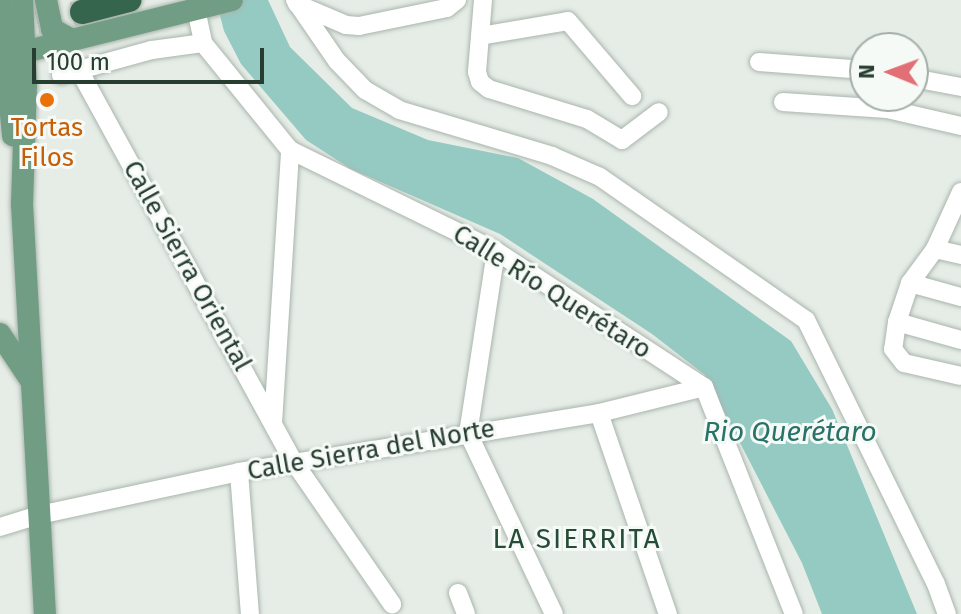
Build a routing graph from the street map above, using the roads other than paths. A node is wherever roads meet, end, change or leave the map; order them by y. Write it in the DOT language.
graph roads {
  1 [pos="46,0"];
  2 [pos="129,0"];
  3 [pos="232,0"];
  4 [pos="457,0"];
  5 [pos="483,0"];
  6 [pos="296,2"];
  7 [pos="14,4"];
  8 [pos="203,8"];
  9 [pos="82,12"];
  10 [pos="143,23"];
  11 [pos="480,36"];
  12 [pos="72,40"];
  13 [pos="203,43"];
  14 [pos="152,50"];
  15 [pos="10,56"];
  16 [pos="759,62"];
  17 [pos="849,69"];
  18 [pos="929,81"];
  19 [pos="961,87"];
  20 [pos="632,96"];
  21 [pos="783,102"];
  22 [pos="659,112"];
  23 [pos="961,126"];
  24 [pos="290,150"];
  25 [pos="961,192"];
  26 [pos="935,249"];
  27 [pos="496,251"];
  28 [pos="961,255"];
  29 [pos="910,283"];
  30 [pos="961,297"];
  31 [pos="897,322"];
  32 [pos="0,334"];
  33 [pos="961,340"];
  34 [pos="961,376"];
  35 [pos="31,380"];
  36 [pos="704,387"];
  37 [pos="599,413"];
  38 [pos="273,423"];
  39 [pos="468,433"];
  40 [pos="294,462"];
  41 [pos="239,472"];
  42 [pos="39,515"];
  43 [pos="0,527"];
  44 [pos="458,593"];
  45 [pos="392,604"];
  46 [pos="45,614"];
  47 [pos="250,614"];
  48 [pos="466,614"];
  49 [pos="554,614"];
  50 [pos="668,614"];
  51 [pos="794,614"];
  52 [pos="947,614"];
  1 -- 12 [label="main road"];
  2 -- 9 [label="highway"];
  3 -- 8 [label="main road"];
  4 -- 6 [label="street"];
  5 -- 11 [label="street"];
  6 -- 52 [label="street"];
  7 -- 15 [label="main road"];
  8 -- 10 [label="main road"];
  8 -- 13 [label="street, Calle Río Querétaro"];
  10 -- 12 [label="main road"];
  10 -- 14 [label="street"];
  11 -- 20 [label="street"];
  11 -- 22 [label="street"];
  12 -- 15 [label="main road"];
  13 -- 14 [label="street"];
  13 -- 24 [label="street, Calle Río Querétaro"];
  14 -- 38 [label="street, Calle Sierra Oriental"];
  15 -- 35 [label="main road"];
  16 -- 17 [label="street"];
  18 -- 19 [label="street"];
  21 -- 23 [label="street"];
  24 -- 27 [label="street, Calle Río Querétaro"];
  24 -- 38 [label="street"];
  25 -- 26 [label="street"];
  26 -- 28 [label="street"];
  26 -- 29 [label="street"];
  27 -- 36 [label="street, Calle Río Querétaro"];
  27 -- 39 [label="street"];
  29 -- 30 [label="street"];
  29 -- 31 [label="street"];
  31 -- 33 [label="street"];
  31 -- 34 [label="street"];
  32 -- 35 [label="main road"];
  35 -- 42 [label="main road"];
  36 -- 37 [label="street, Calle Sierra del Norte"];
  36 -- 51 [label="street"];
  37 -- 39 [label="street, Calle Sierra del Norte"];
  37 -- 50 [label="street"];
  38 -- 40 [label="street, Calle Sierra Oriental"];
  39 -- 40 [label="street, Calle Sierra del Norte"];
  39 -- 49 [label="street"];
  40 -- 41 [label="street, Calle Sierra del Norte"];
  40 -- 45 [label="street, Calle Sierra Oriental"];
  41 -- 42 [label="street, Calle Sierra del Norte"];
  41 -- 47 [label="street"];
  42 -- 43 [label="street, Calle Sierra del Norte"];
  42 -- 46 [label="main road"];
  44 -- 48 [label="street"];
}
